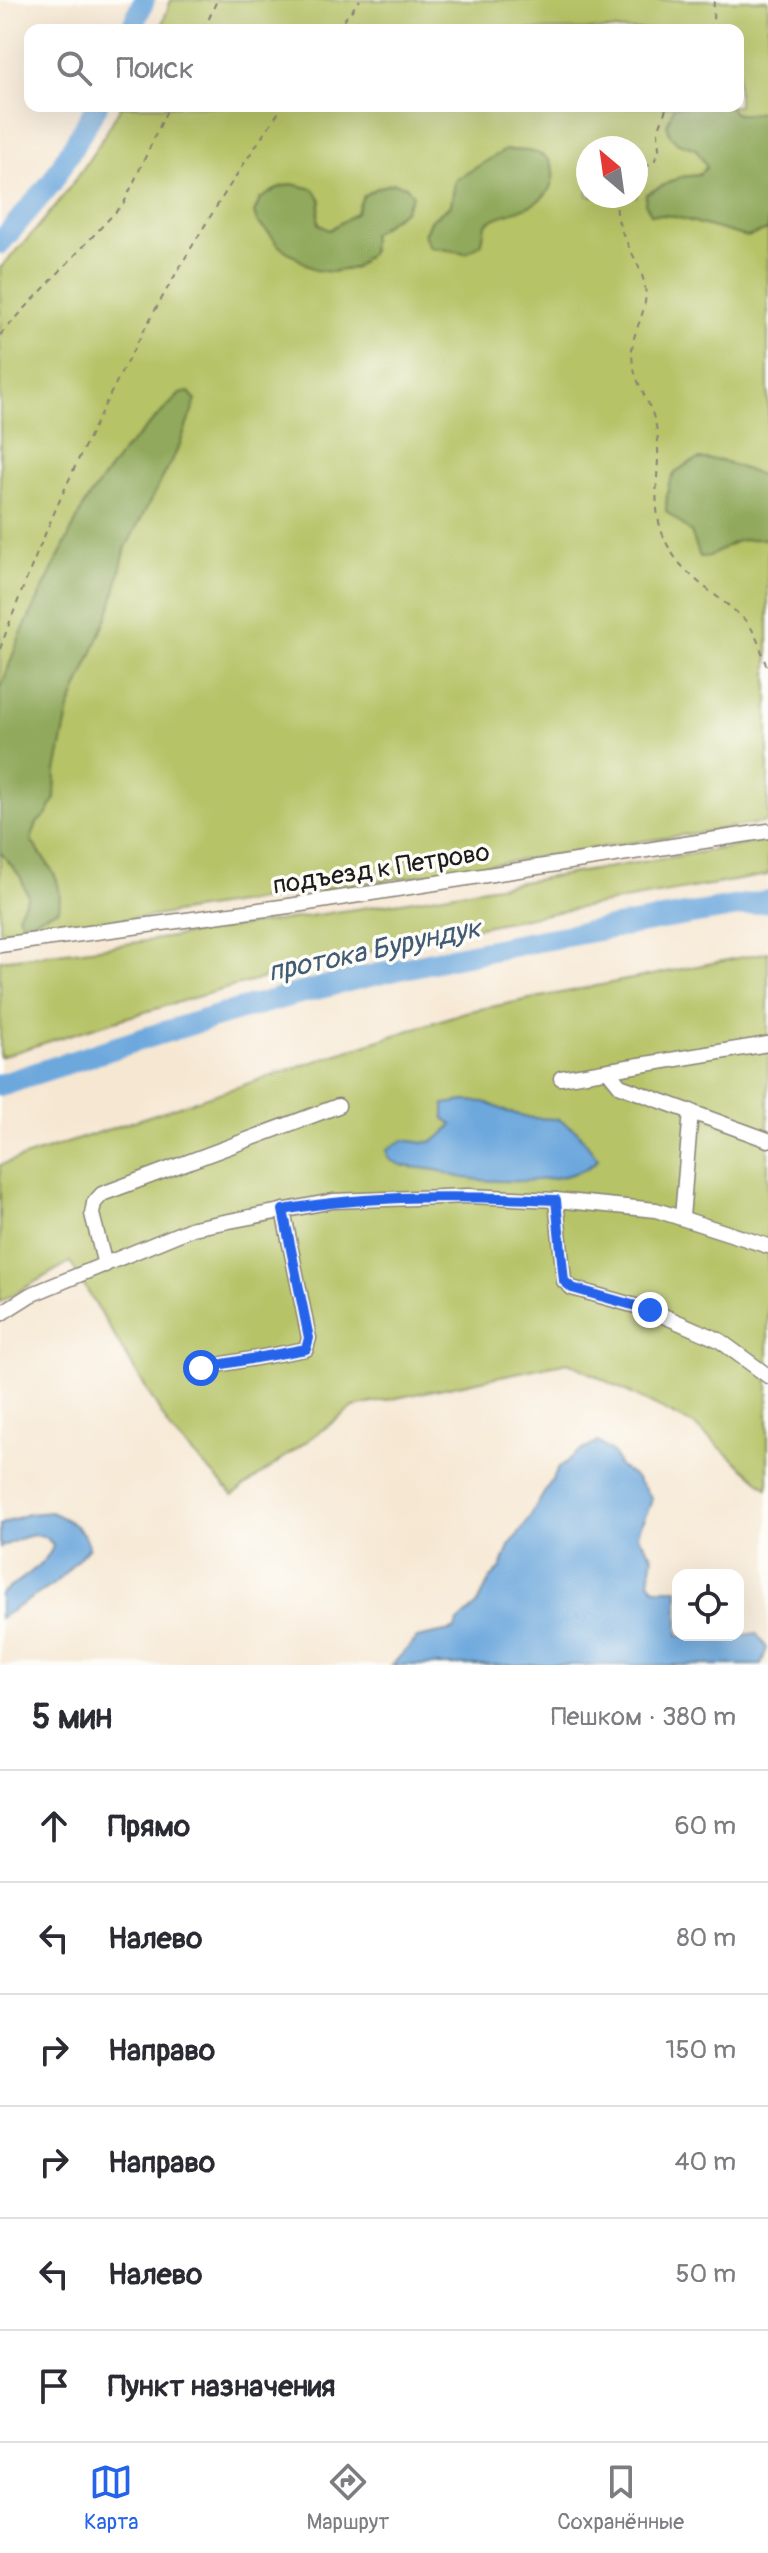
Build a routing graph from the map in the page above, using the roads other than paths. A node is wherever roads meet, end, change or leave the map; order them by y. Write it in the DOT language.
graph roads {
  1 [pos="768,831"];
  2 [pos="0,945"];
  3 [pos="768,1044"];
  4 [pos="608,1071"];
  5 [pos="561,1078"];
  6 [pos="338,1106"];
  7 [pos="691,1111"];
  8 [pos="768,1140"];
  9 [pos="556,1200"];
  10 [pos="283,1210"];
  11 [pos="682,1217"];
  12 [pos="768,1246"];
  13 [pos="105,1265"];
  14 [pos="0,1314"];
  15 [pos="201,1368"];
  16 [pos="768,1376"];
  1 -- 2 [label="street, подъезд к Петрово"];
  3 -- 4 [label="street"];
  4 -- 5 [label="street"];
  4 -- 7 [label="street"];
  6 -- 13 [label="street"];
  7 -- 8 [label="street"];
  7 -- 11 [label="street"];
  9 -- 10 [label="street"];
  9 -- 11 [label="street"];
  9 -- 16 [label="street"];
  10 -- 13 [label="street"];
  10 -- 15 [label="street"];
  11 -- 12 [label="street"];
  13 -- 14 [label="street"];
}
